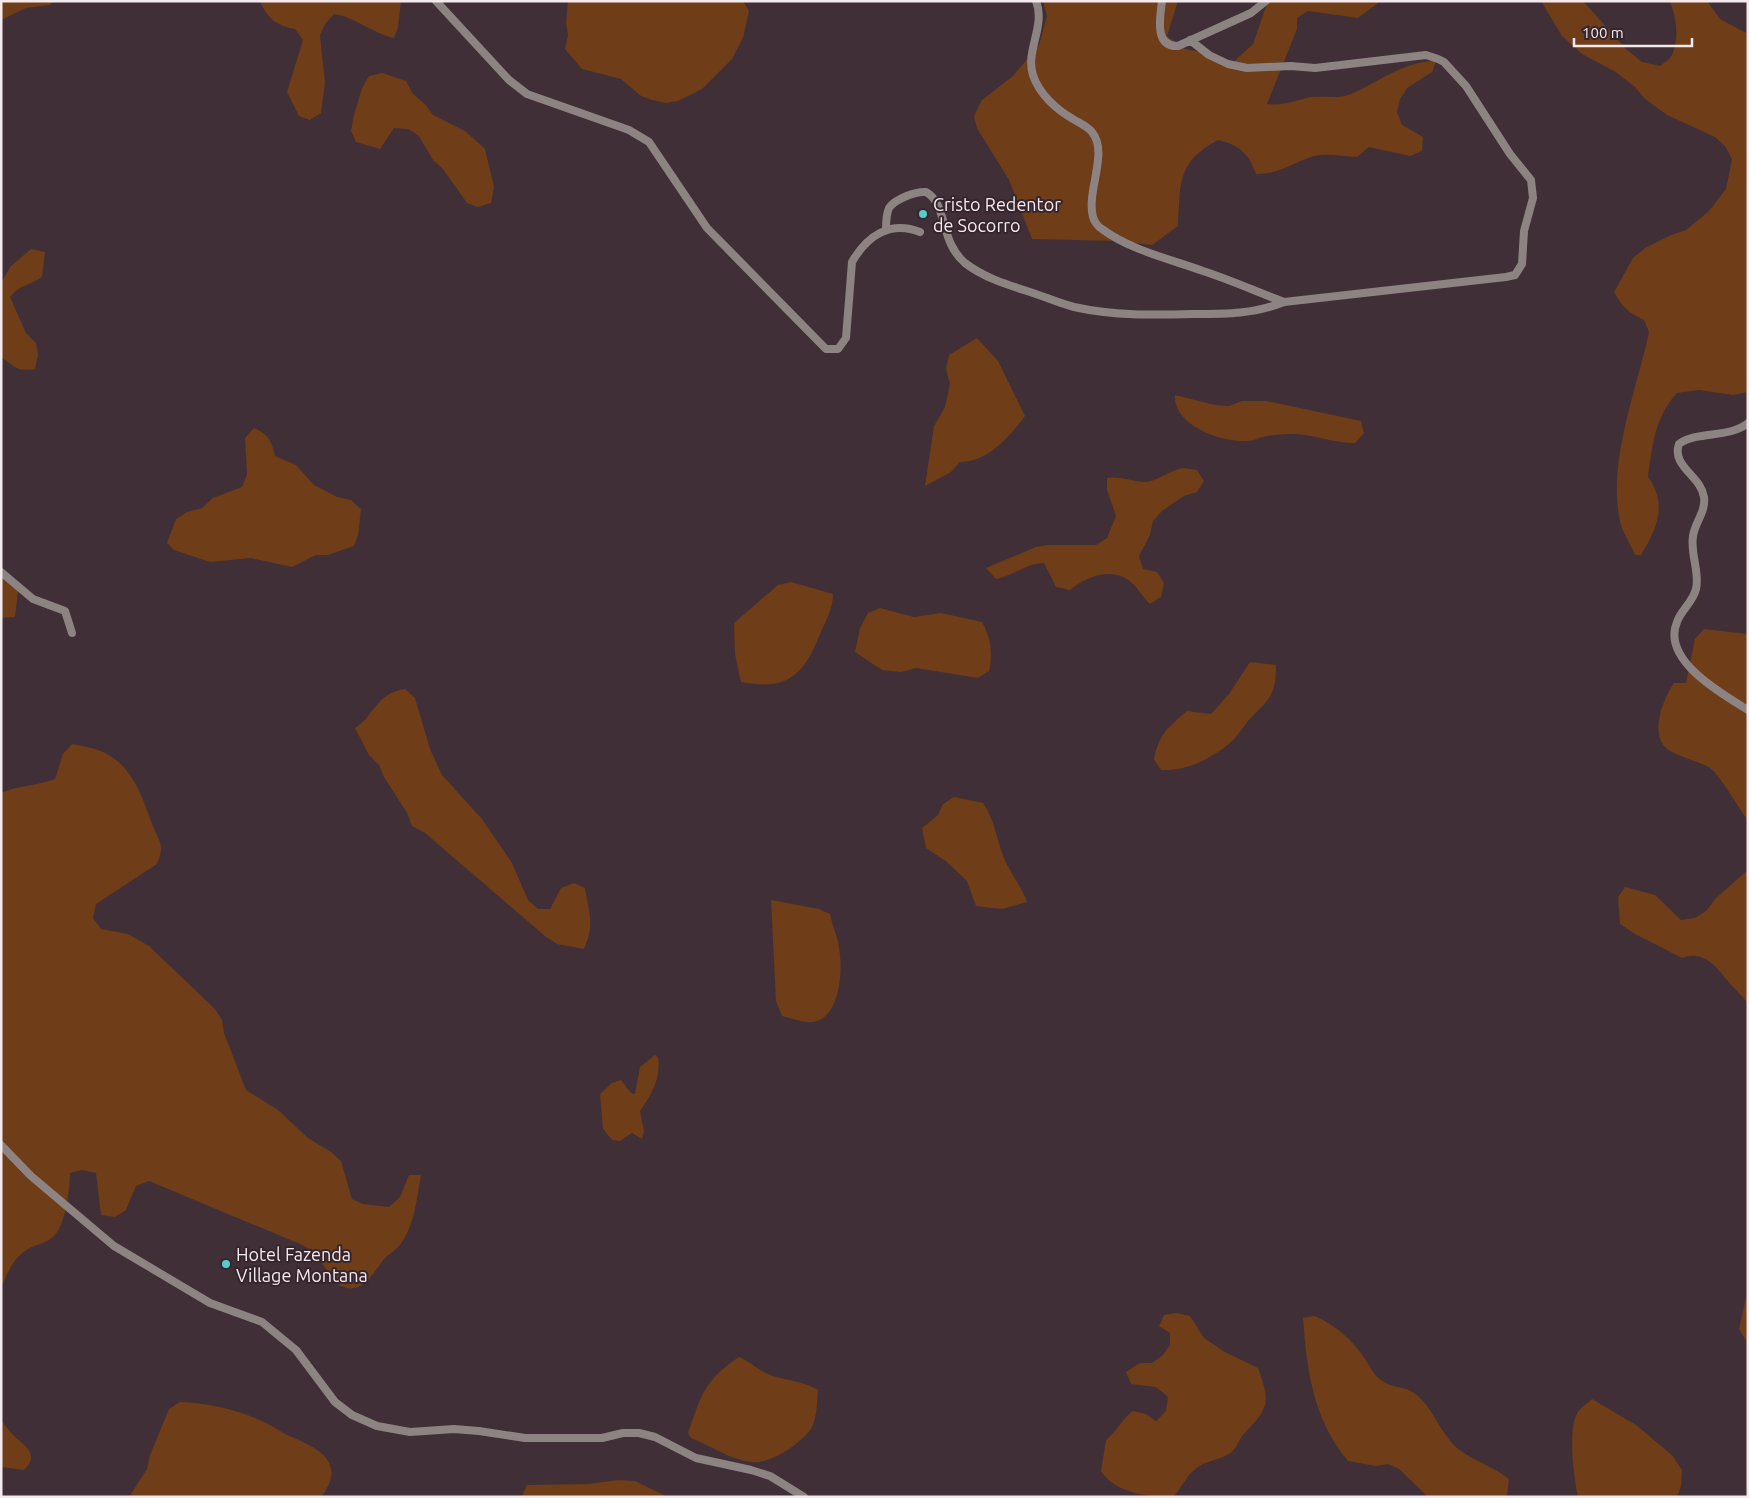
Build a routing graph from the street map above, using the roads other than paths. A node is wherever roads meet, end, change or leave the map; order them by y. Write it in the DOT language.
graph roads {
  1 [pos="436,1"];
  2 [pos="1036,1"];
  3 [pos="1162,1"];
  4 [pos="1266,1"];
  5 [pos="1190,40"];
  6 [pos="886,229"];
  7 [pos="920,232"];
  8 [pos="1284,302"];
  9 [pos="1748,423"];
  10 [pos="1,572"];
  11 [pos="72,633"];
  12 [pos="1748,710"];
  13 [pos="1,1145"];
  14 [pos="804,1497"];
  1 -- 6 [label="street"];
  2 -- 8 [label="street"];
  3 -- 5 [label="street"];
  4 -- 5 [label="street"];
  5 -- 8 [label="street"];
  6 -- 7 [label="street"];
  6 -- 8 [label="street"];
  9 -- 12 [label="street"];
  10 -- 11 [label="street"];
  13 -- 14 [label="street"];
}
